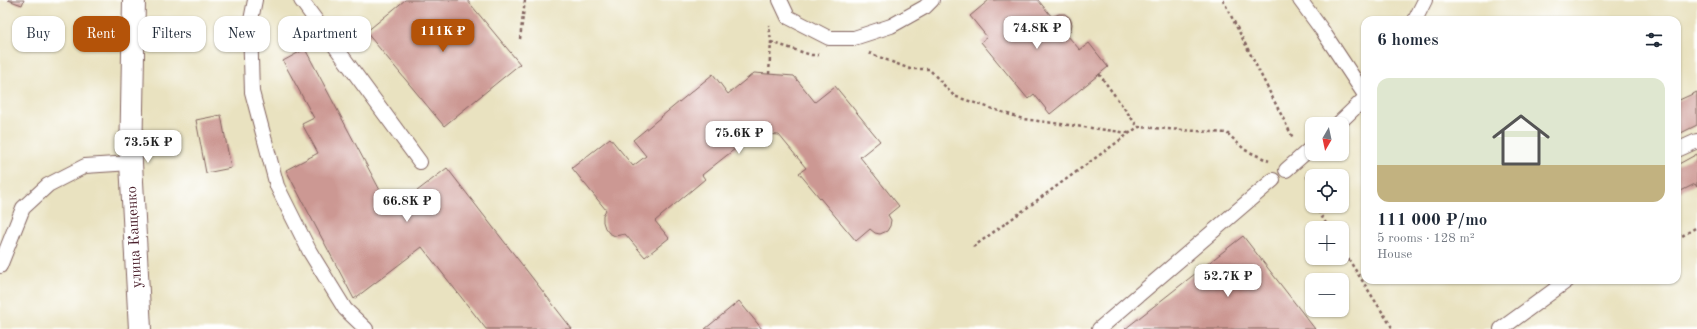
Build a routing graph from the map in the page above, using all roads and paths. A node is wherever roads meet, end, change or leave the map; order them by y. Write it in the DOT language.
graph roads {
  1 [pos="255,0"];
  2 [pos="301,0"];
  3 [pos="525,0"];
  4 [pos="780,0"];
  5 [pos="932,0"];
  6 [pos="1222,0"];
  7 [pos="1300,0"];
  8 [pos="1426,0"];
  9 [pos="136,2"];
  10 [pos="1417,16"];
  11 [pos="520,39"];
  12 [pos="867,53"];
  13 [pos="825,55"];
  14 [pos="769,74"];
  15 [pos="1099,74"];
  16 [pos="1361,90"];
  17 [pos="1361,100"];
  18 [pos="1345,117"];
  19 [pos="1138,127"];
  20 [pos="1129,133"];
  21 [pos="1697,141"];
  22 [pos="1305,147"];
  23 [pos="1681,148"];
  24 [pos="1305,153"];
  25 [pos="420,162"];
  26 [pos="131,164"];
  27 [pos="1286,170"];
  28 [pos="1273,180"];
  29 [pos="1697,227"];
  30 [pos="1681,237"];
  31 [pos="973,247"];
  32 [pos="1349,260"];
  33 [pos="0,266"];
  34 [pos="1361,279"];
  35 [pos="1364,284"];
  36 [pos="1563,284"];
  37 [pos="140,329"];
  38 [pos="366,329"];
  39 [pos="1099,329"];
  40 [pos="1393,329"];
  41 [pos="1501,329"];
  1 -- 38 [label="lane"];
  2 -- 25 [label="lane"];
  3 -- 11 [label="path"];
  4 -- 5 [label="lane"];
  6 -- 22 [label="path"];
  7 -- 16 [label="lane"];
  8 -- 10 [label="lane"];
  9 -- 26 [label="street, улица Кащенко"];
  12 -- 20 [label="path"];
  13 -- 14 [label="path"];
  15 -- 19 [label="path"];
  17 -- 18 [label="lane"];
  19 -- 20 [label="path"];
  19 -- 27 [label="path"];
  20 -- 31 [label="path"];
  21 -- 23 [label="lane"];
  24 -- 27 [label="lane"];
  26 -- 33 [label="lane"];
  26 -- 37 [label="street, улица Кащенко"];
  28 -- 39 [label="lane"];
  29 -- 30 [label="path"];
  32 -- 34 [label="path"];
  35 -- 40 [label="path"];
  36 -- 41 [label="lane"];
}
